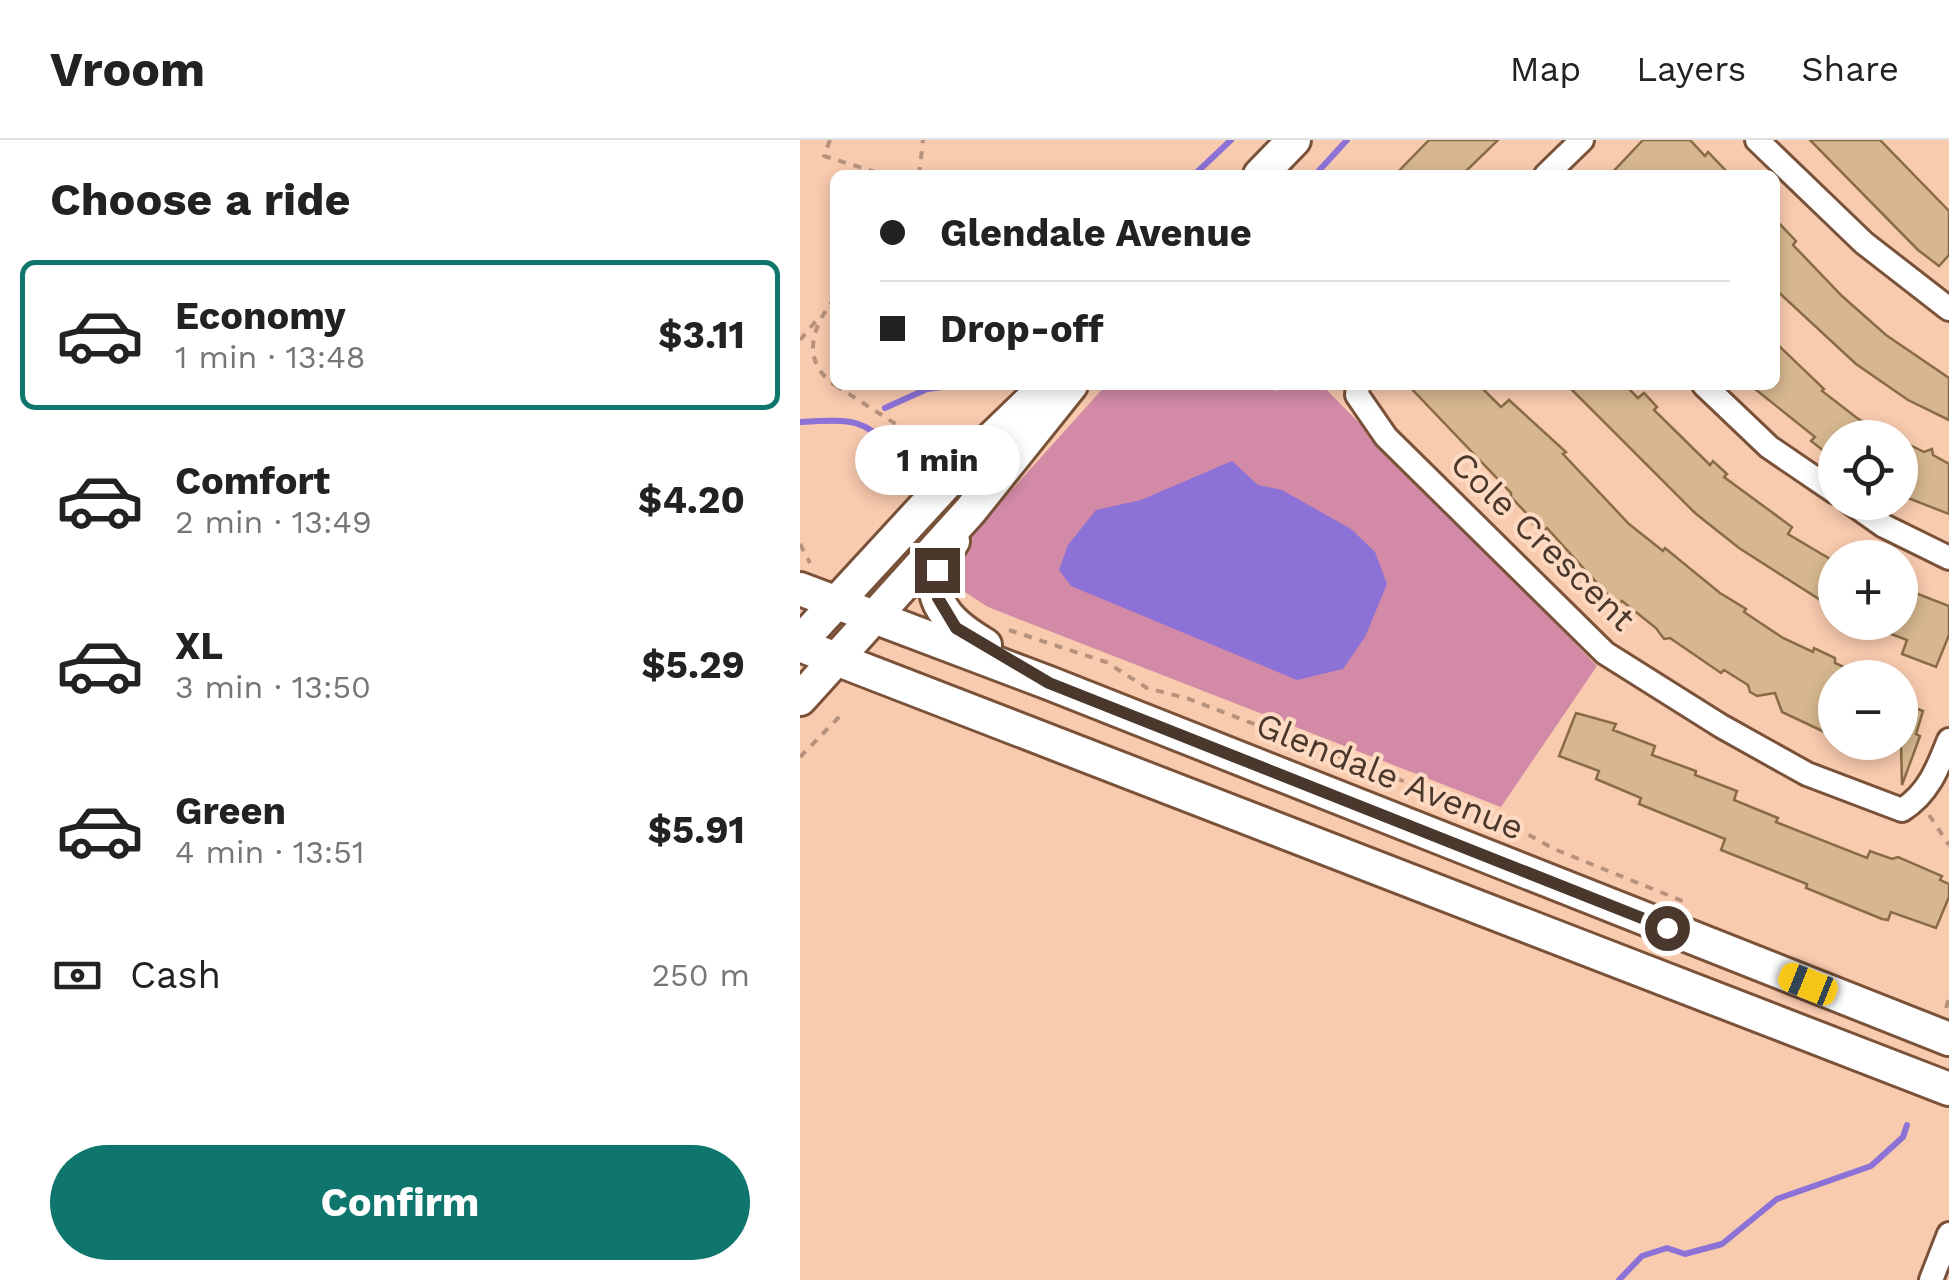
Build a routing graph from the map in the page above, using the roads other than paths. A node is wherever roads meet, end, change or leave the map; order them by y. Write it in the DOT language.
graph roads {
  1 [pos="1294,140"];
  2 [pos="1582,140"];
  3 [pos="1757,140"];
  4 [pos="1265,170"];
  5 [pos="1551,170"];
  6 [pos="1949,309"];
  7 [pos="1044,390"];
  8 [pos="1067,390"];
  9 [pos="1358,390"];
  10 [pos="1709,390"];
  11 [pos="1818,480"];
  12 [pos="970,511"];
  13 [pos="1876,520"];
  14 [pos="1949,558"];
  15 [pos="805,578"];
  16 [pos="857,610"];
  17 [pos="800,643"];
  18 [pos="835,658"];
  19 [pos="1049,683"];
  20 [pos="800,699"];
  21 [pos="1949,740"];
  22 [pos="1949,1039"];
  23 [pos="1949,1090"];
  24 [pos="1949,1234"];
  25 [pos="1931,1280"];
  1 -- 4 [label="main road"];
  2 -- 5 [label="street"];
  3 -- 6 [label="street"];
  7 -- 16 [label="main road"];
  8 -- 12 [label="main road"];
  9 -- 21 [label="street, Cole Crescent"];
  10 -- 11 [label="street"];
  12 -- 16 [label="main road"];
  12 -- 19 [label="main road"];
  13 -- 14 [label="street"];
  15 -- 16 [label="main road, Glendale Avenue"];
  16 -- 17 [label="main road"];
  16 -- 18 [label="main road"];
  16 -- 19 [label="main road, Glendale Avenue"];
  17 -- 18 [label="main road"];
  18 -- 20 [label="main road"];
  18 -- 23 [label="main road"];
  19 -- 22 [label="main road, Glendale Avenue"];
  24 -- 25 [label="street"];
}
